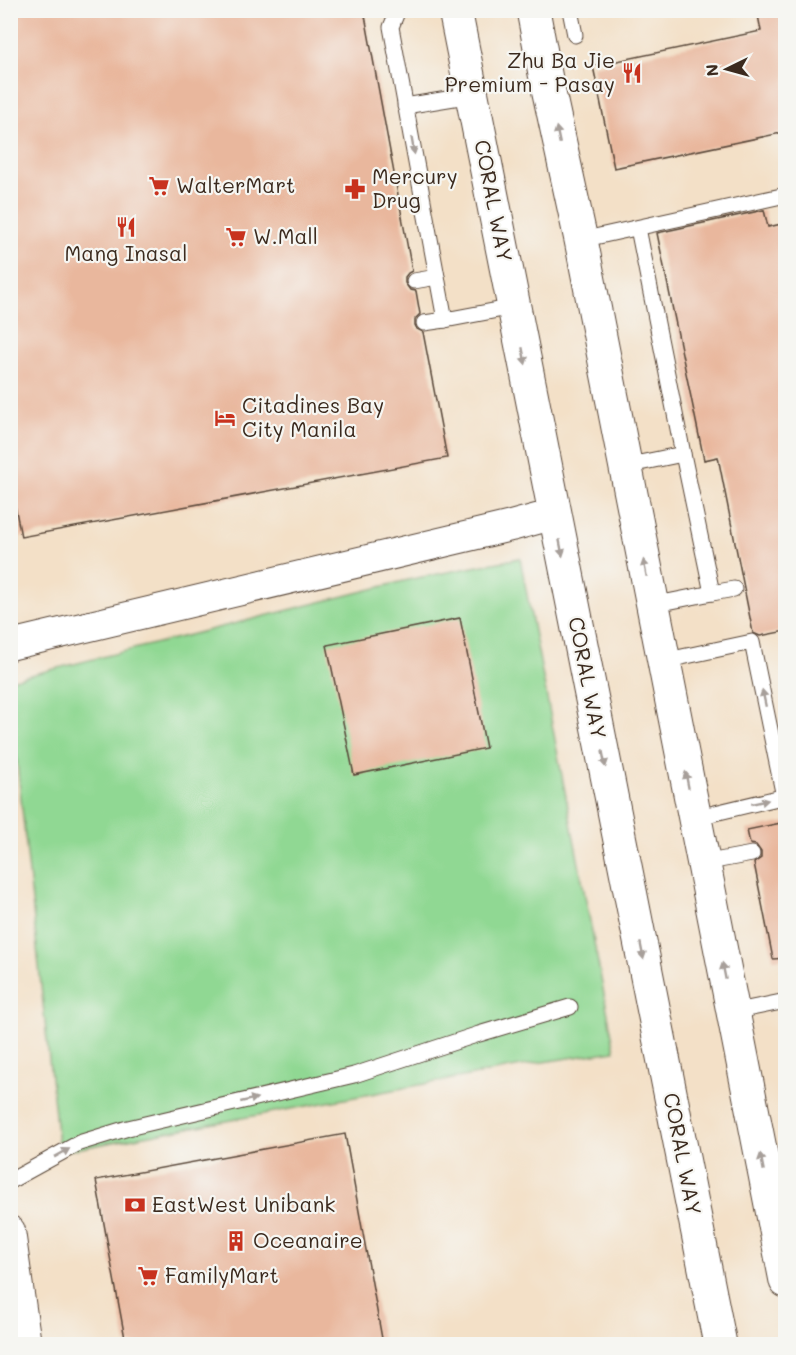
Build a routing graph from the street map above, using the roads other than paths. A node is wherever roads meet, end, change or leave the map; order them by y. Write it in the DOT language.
graph roads {
  1 [pos="398,10"];
  2 [pos="455,10"];
  3 [pos="533,10"];
  4 [pos="570,10"];
  5 [pos="575,35"];
  6 [pos="472,95"];
  7 [pos="405,106"];
  8 [pos="786,195"];
  9 [pos="638,228"];
  10 [pos="581,240"];
  11 [pos="437,277"];
  12 [pos="414,281"];
  13 [pos="514,307"];
  14 [pos="445,320"];
  15 [pos="424,323"];
  16 [pos="682,454"];
  17 [pos="625,465"];
  18 [pos="555,514"];
  19 [pos="734,589"];
  20 [pos="712,593"];
  21 [pos="652,605"];
  22 [pos="10,645"];
  23 [pos="663,661"];
  24 [pos="785,796"];
  25 [pos="694,818"];
  26 [pos="752,854"];
  27 [pos="703,863"];
  28 [pos="786,1001"];
  29 [pos="570,1007"];
  30 [pos="732,1012"];
  31 [pos="10,1181"];
  32 [pos="10,1231"];
  33 [pos="784,1268"];
  34 [pos="26,1344"];
  35 [pos="720,1344"];
  1 -- 7 [label="lane"];
  2 -- 6 [label="street, CORAL WAY"];
  10 -- 3 [label="street, one-way"];
  4 -- 5 [label="lane"];
  6 -- 7 [label="lane"];
  6 -- 13 [label="street, CORAL WAY"];
  7 -- 11 [label="lane, one-way"];
  8 -- 9 [label="lane"];
  9 -- 10 [label="lane"];
  9 -- 16 [label="lane"];
  10 -- 17 [label="street"];
  11 -- 12 [label="lane"];
  11 -- 14 [label="lane"];
  13 -- 14 [label="lane"];
  13 -- 18 [label="street, CORAL WAY, one-way"];
  14 -- 15 [label="lane"];
  16 -- 17 [label="lane"];
  16 -- 20 [label="lane"];
  21 -- 17 [label="street, one-way"];
  18 -- 22 [label="street"];
  18 -- 35 [label="street, CORAL WAY, one-way"];
  19 -- 20 [label="lane"];
  20 -- 21 [label="lane"];
  21 -- 23 [label="street"];
  24 -- 23 [label="lane, one-way"];
  25 -- 23 [label="street, one-way"];
  25 -- 24 [label="lane, one-way"];
  25 -- 27 [label="street"];
  26 -- 27 [label="lane"];
  30 -- 27 [label="street, one-way"];
  28 -- 30 [label="lane"];
  31 -- 29 [label="lane, one-way"];
  33 -- 30 [label="street, one-way"];
  32 -- 34 [label="street"];
}
